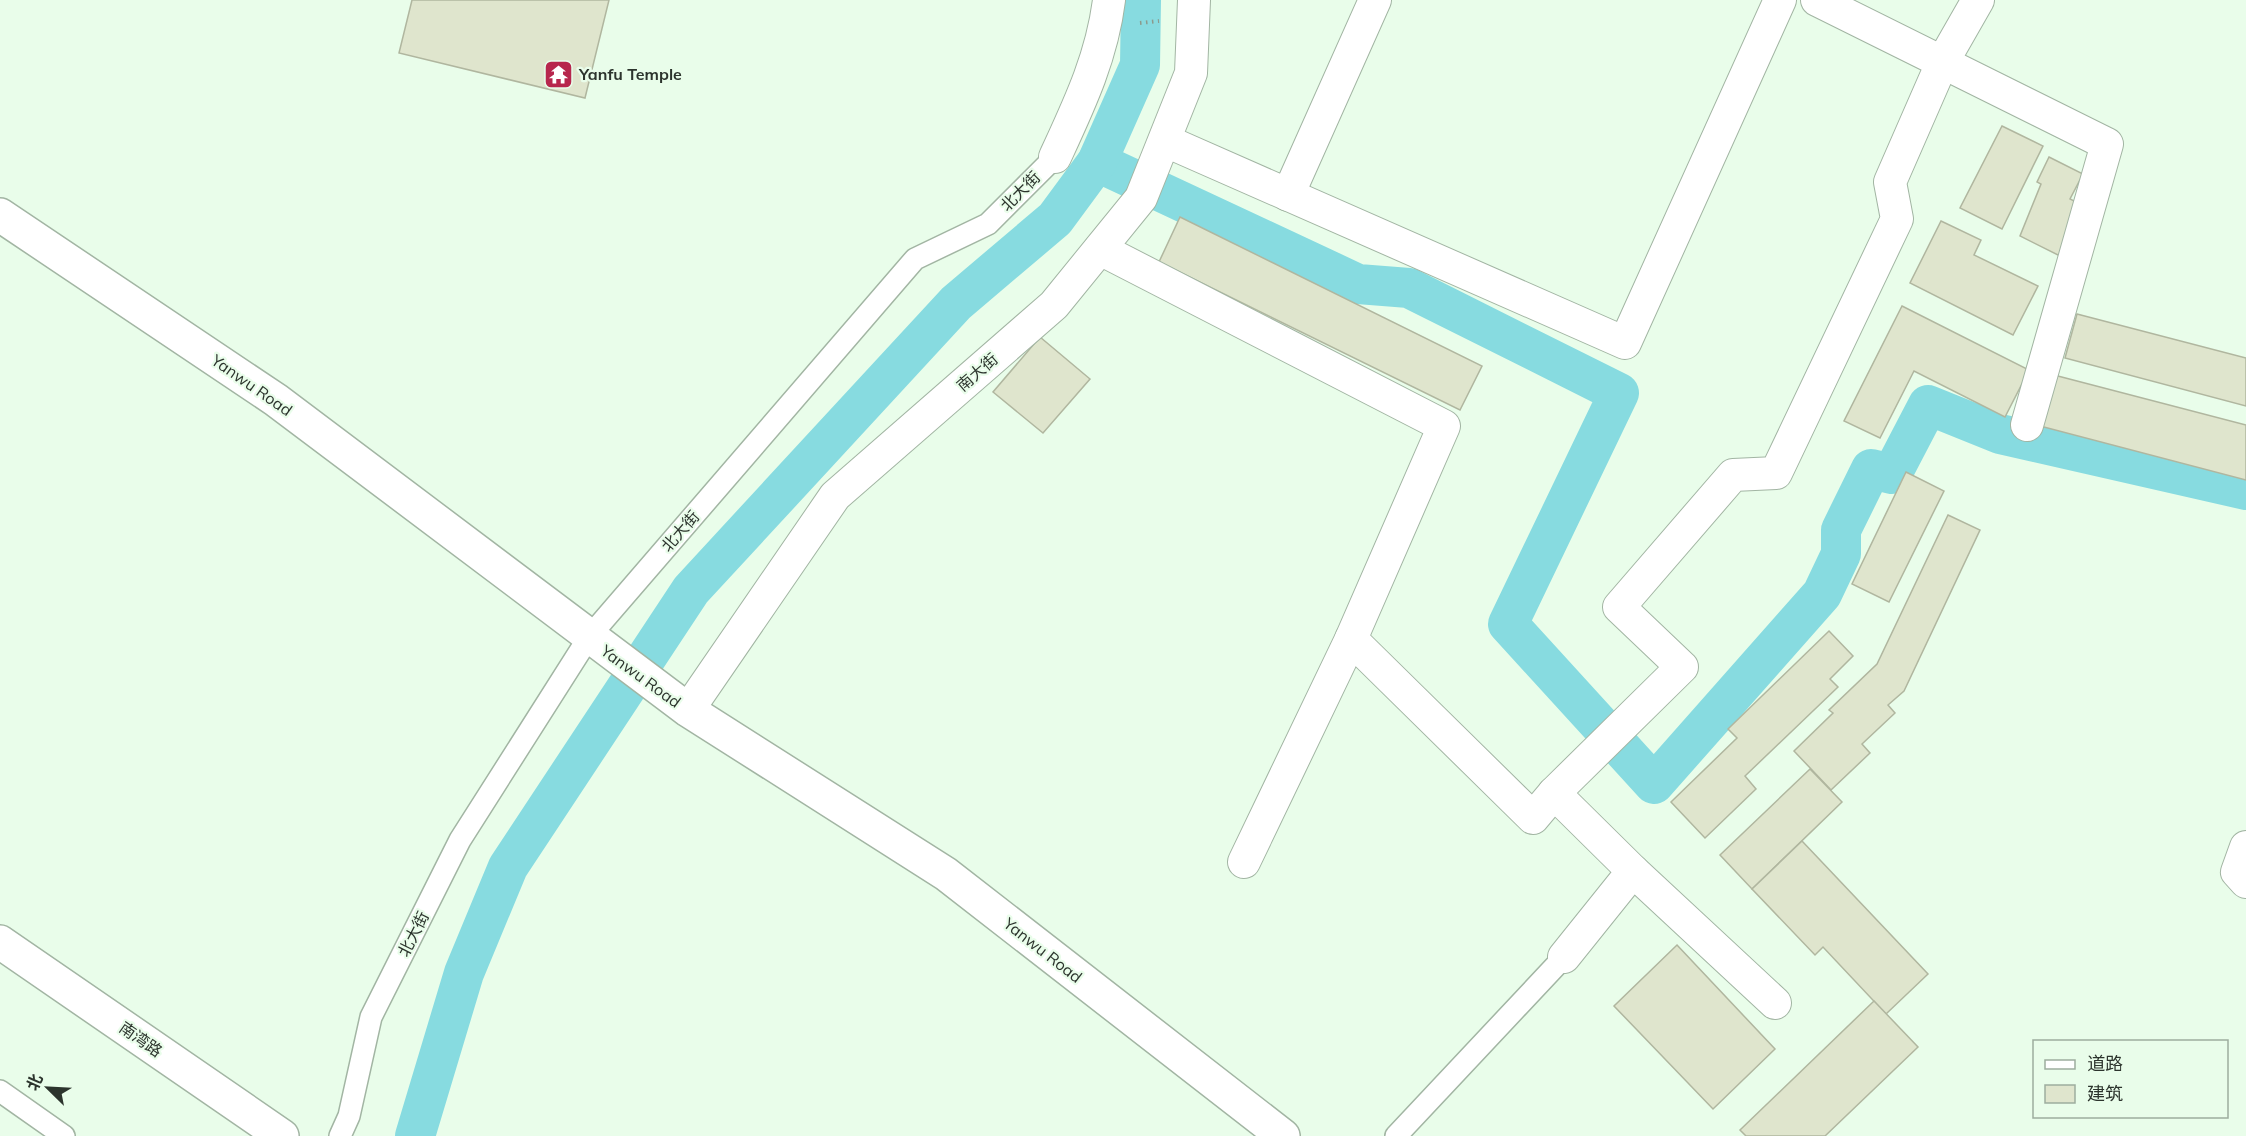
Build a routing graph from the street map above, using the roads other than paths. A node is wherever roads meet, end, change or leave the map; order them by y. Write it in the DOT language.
graph roads {
  1 [pos="1375,0"];
  2 [pos="1780,0"];
  3 [pos="1817,0"];
  4 [pos="1978,0"];
  5 [pos="1193,9"];
  6 [pos="1108,13"];
  7 [pos="1942,63"];
  8 [pos="1166,141"];
  9 [pos="1055,157"];
  10 [pos="1288,195"];
  11 [pos="0,215"];
  12 [pos="1100,249"];
  13 [pos="2027,425"];
  14 [pos="1351,639"];
  15 [pos="598,644"];
  16 [pos="679,703"];
  17 [pos="1554,793"];
  18 [pos="2246,847"];
  19 [pos="1244,862"];
  20 [pos="1633,871"];
  21 [pos="2246,882"];
  22 [pos="0,942"];
  23 [pos="1564,957"];
  24 [pos="1775,1003"];
  25 [pos="0,1091"];
  26 [pos="64,1136"];
  27 [pos="282,1136"];
  28 [pos="340,1136"];
  29 [pos="1283,1136"];
  30 [pos="1396,1136"];
  1 -- 10 [label="street"];
  2 -- 10 [label="street"];
  3 -- 7 [label="street"];
  4 -- 7 [label="street"];
  5 -- 8 [label="street, 南大街"];
  6 -- 9 [label="street, 北大街"];
  7 -- 13 [label="street"];
  7 -- 17 [label="street"];
  8 -- 10 [label="street"];
  8 -- 12 [label="street, 南大街"];
  9 -- 15 [label="lane, 北大街"];
  11 -- 15 [label="street, Yanwu Road"];
  12 -- 14 [label="street"];
  12 -- 16 [label="street, 南大街"];
  14 -- 17 [label="street"];
  14 -- 19 [label="street"];
  15 -- 16 [label="street, Yanwu Road"];
  15 -- 28 [label="lane, 北大街"];
  16 -- 29 [label="street, Yanwu Road"];
  17 -- 20 [label="street"];
  18 -- 21 [label="street"];
  20 -- 23 [label="street"];
  20 -- 24 [label="street"];
  22 -- 27 [label="street, 南湾路"];
  23 -- 30 [label="lane"];
  25 -- 26 [label="lane"];
}
